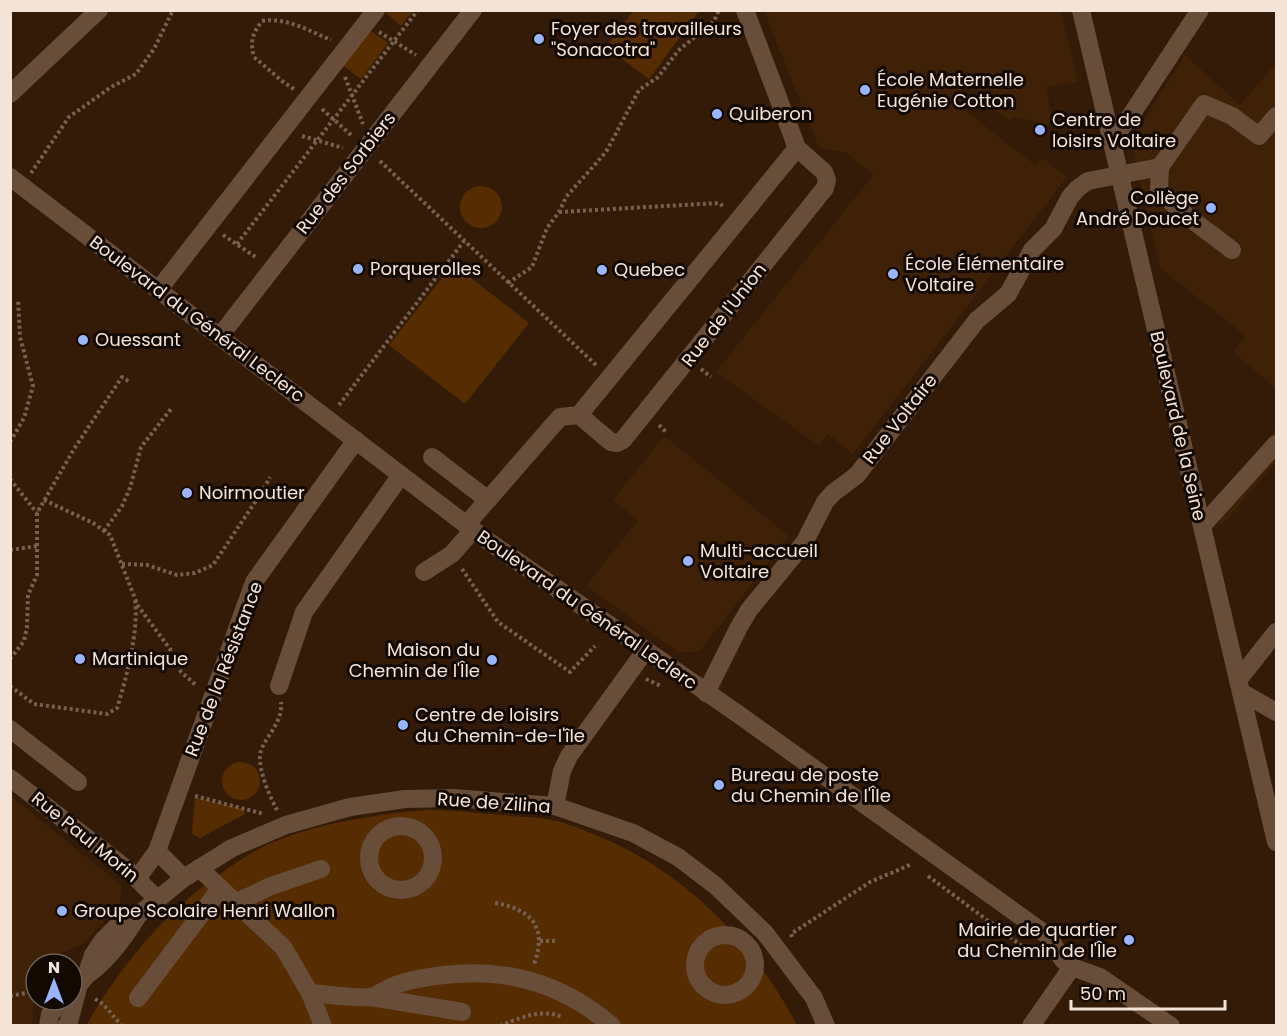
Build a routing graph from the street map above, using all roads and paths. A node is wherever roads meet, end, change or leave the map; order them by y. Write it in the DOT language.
graph roads {
  1 [pos="99,10"];
  2 [pos="173,10"];
  3 [pos="418,10"];
  4 [pos="472,10"];
  5 [pos="718,10"];
  6 [pos="745,10"];
  7 [pos="1081,10"];
  8 [pos="1200,10"];
  9 [pos="371,17"];
  10 [pos="394,42"];
  11 [pos="343,54"];
  12 [pos="431,64"];
  13 [pos="10,94"];
  14 [pos="352,96"];
  15 [pos="309,98"];
  16 [pos="1276,116"];
  17 [pos="334,120"];
  18 [pos="283,131"];
  19 [pos="1113,139"];
  20 [pos="317,140"];
  21 [pos="366,148"];
  22 [pos="797,148"];
  23 [pos="1160,167"];
  24 [pos="1119,174"];
  25 [pos="16,181"];
  26 [pos="559,212"];
  27 [pos="740,218"];
  28 [pos="464,241"];
  29 [pos="237,244"];
  30 [pos="1232,250"];
  31 [pos="508,283"];
  32 [pos="159,289"];
  33 [pos="18,299"];
  34 [pos="220,336"];
  35 [pos="610,378"];
  36 [pos="130,382"];
  37 [pos="341,403"];
  38 [pos="171,410"];
  39 [pos="645,413"];
  40 [pos="579,415"];
  41 [pos="667,432"];
  42 [pos="356,440"];
  43 [pos="10,442"];
  44 [pos="1276,444"];
  45 [pos="432,457"];
  46 [pos="401,475"];
  47 [pos="270,477"];
  48 [pos="10,479"];
  49 [pos="44,500"];
  50 [pos="488,500"];
  51 [pos="37,513"];
  52 [pos="1202,526"];
  53 [pos="470,528"];
  54 [pos="104,531"];
  55 [pos="37,546"];
  56 [pos="10,550"];
  57 [pos="452,554"];
  58 [pos="123,564"];
  59 [pos="424,572"];
  60 [pos="133,591"];
  61 [pos="1276,632"];
  62 [pos="595,646"];
  63 [pos="645,651"];
  64 [pos="10,659"];
  65 [pos="1240,685"];
  66 [pos="10,686"];
  67 [pos="280,692"];
  68 [pos="706,693"];
  69 [pos="211,697"];
  70 [pos="1276,712"];
  71 [pos="10,729"];
  72 [pos="10,778"];
  73 [pos="78,782"];
  74 [pos="179,792"];
  75 [pos="405,799"];
  76 [pos="555,806"];
  77 [pos="406,826"];
  78 [pos="1276,842"];
  79 [pos="157,851"];
  80 [pos="912,864"];
  81 [pos="321,869"];
  82 [pos="191,873"];
  83 [pos="137,879"];
  84 [pos="220,889"];
  85 [pos="157,899"];
  86 [pos="234,903"];
  87 [pos="495,903"];
  88 [pos="765,933"];
  89 [pos="540,941"];
  90 [pos="555,941"];
  91 [pos="749,946"];
  92 [pos="782,954"];
  93 [pos="1072,967"];
  94 [pos="84,978"];
  95 [pos="528,980"];
  96 [pos="310,993"];
  97 [pos="84,994"];
  98 [pos="371,997"];
  99 [pos="138,998"];
  100 [pos="53,1012"];
  101 [pos="72,1012"];
  102 [pos="462,1012"];
  103 [pos="570,1020"];
  104 [pos="1152,1020"];
  105 [pos="48,1026"];
  106 [pos="66,1026"];
  107 [pos="122,1026"];
  108 [pos="323,1026"];
  109 [pos="500,1026"];
  110 [pos="612,1026"];
  111 [pos="826,1026"];
  112 [pos="1031,1026"];
  113 [pos="1171,1026"];
  1 -- 13 [label="street"];
  2 -- 25 [label="path"];
  3 -- 10 [label="path"];
  4 -- 12 [label="street, Rue des Sorbiers"];
  5 -- 26 [label="path"];
  6 -- 22 [label="street, Rue de l'Union"];
  7 -- 19 [label="street, Boulevard de la Seine"];
  8 -- 19 [label="street"];
  9 -- 10 [label="path"];
  9 -- 11 [label="street"];
  10 -- 12 [label="path"];
  10 -- 14 [label="path"];
  11 -- 14 [label="path"];
  11 -- 15 [label="street"];
  11 -- 15 [label="path"];
  12 -- 21 [label="street, Rue des Sorbiers"];
  14 -- 17 [label="path"];
  14 -- 21 [label="path"];
  15 -- 17 [label="path"];
  15 -- 18 [label="street"];
  16 -- 23 [label="street"];
  17 -- 20 [label="path"];
  17 -- 21 [label="path"];
  18 -- 20 [label="path"];
  18 -- 32 [label="street"];
  19 -- 24 [label="street, Boulevard de la Seine"];
  20 -- 21 [label="path"];
  20 -- 29 [label="path"];
  21 -- 28 [label="path"];
  21 -- 34 [label="street, Rue des Sorbiers"];
  22 -- 27 [label="street"];
  22 -- 39 [label="street, Rue de l'Union"];
  23 -- 24 [label="street, Rue Voltaire"];
  23 -- 30 [label="street"];
  24 -- 52 [label="street, Boulevard de la Seine"];
  24 -- 68 [label="street, Rue Voltaire"];
  25 -- 32 [label="street, Boulevard du Général Leclerc"];
  26 -- 27 [label="path"];
  26 -- 31 [label="path"];
  27 -- 35 [label="street"];
  28 -- 31 [label="path"];
  28 -- 37 [label="path"];
  31 -- 35 [label="path"];
  32 -- 34 [label="street, Boulevard du Général Leclerc"];
  33 -- 43 [label="path"];
  34 -- 42 [label="street, Boulevard du Général Leclerc"];
  35 -- 40 [label="street"];
  36 -- 49 [label="path"];
  38 -- 54 [label="path"];
  39 -- 40 [label="street, Rue de l'Union"];
  39 -- 41 [label="path"];
  40 -- 50 [label="street"];
  42 -- 46 [label="street, Boulevard du Général Leclerc"];
  42 -- 69 [label="street, Rue de la Résistance"];
  44 -- 52 [label="street"];
  45 -- 50 [label="street"];
  46 -- 53 [label="street, Boulevard du Général Leclerc"];
  46 -- 67 [label="street"];
  47 -- 58 [label="path"];
  48 -- 51 [label="path"];
  49 -- 51 [label="path"];
  49 -- 54 [label="path"];
  50 -- 53 [label="street"];
  51 -- 55 [label="path"];
  52 -- 65 [label="street, Boulevard de la Seine"];
  53 -- 57 [label="street"];
  53 -- 63 [label="street, Boulevard du Général Leclerc"];
  54 -- 58 [label="path"];
  55 -- 56 [label="path"];
  55 -- 64 [label="path"];
  57 -- 59 [label="street"];
  57 -- 62 [label="path"];
  58 -- 60 [label="path"];
  60 -- 66 [label="path"];
  60 -- 69 [label="path"];
  61 -- 65 [label="street"];
  63 -- 68 [label="street, Boulevard du Général Leclerc"];
  63 -- 76 [label="street"];
  65 -- 70 [label="street"];
  65 -- 78 [label="street, Boulevard de la Seine"];
  67 -- 74 [label="path"];
  68 -- 93 [label="street, Boulevard du Général Leclerc"];
  69 -- 74 [label="street, Rue de la Résistance"];
  71 -- 73 [label="street"];
  72 -- 83 [label="street, Rue Paul Morin"];
  74 -- 79 [label="street, Rue de la Résistance"];
  75 -- 76 [label="street, Rue de Zilina"];
  75 -- 77 [label="street"];
  75 -- 82 [label="street, Rue de Zilina"];
  76 -- 88 [label="street, Rue de Zilina"];
  79 -- 82 [label="street"];
  79 -- 83 [label="street, Rue de la Résistance"];
  80 -- 92 [label="path"];
  81 -- 86 [label="street"];
  82 -- 84 [label="street"];
  82 -- 85 [label="street, Rue de Zilina"];
  83 -- 85 [label="street, Rue Paul Morin"];
  84 -- 86 [label="street"];
  84 -- 99 [label="street"];
  85 -- 94 [label="street, Rue de Zilina"];
  86 -- 96 [label="street"];
  87 -- 89 [label="path"];
  88 -- 91 [label="street"];
  88 -- 92 [label="street, Rue de Zilina"];
  89 -- 90 [label="path"];
  89 -- 95 [label="path"];
  92 -- 111 [label="street, Rue de Zilina"];
  93 -- 104 [label="street"];
  93 -- 112 [label="street"];
  95 -- 98 [label="street"];
  95 -- 110 [label="street"];
  96 -- 98 [label="street"];
  96 -- 108 [label="street"];
  97 -- 107 [label="path"];
  98 -- 102 [label="street"];
  100 -- 105 [label="street, Rue de Zilina"];
  101 -- 106 [label="street, Rue de Zilina"];
  103 -- 109 [label="path"];
  104 -- 113 [label="street"];
}
